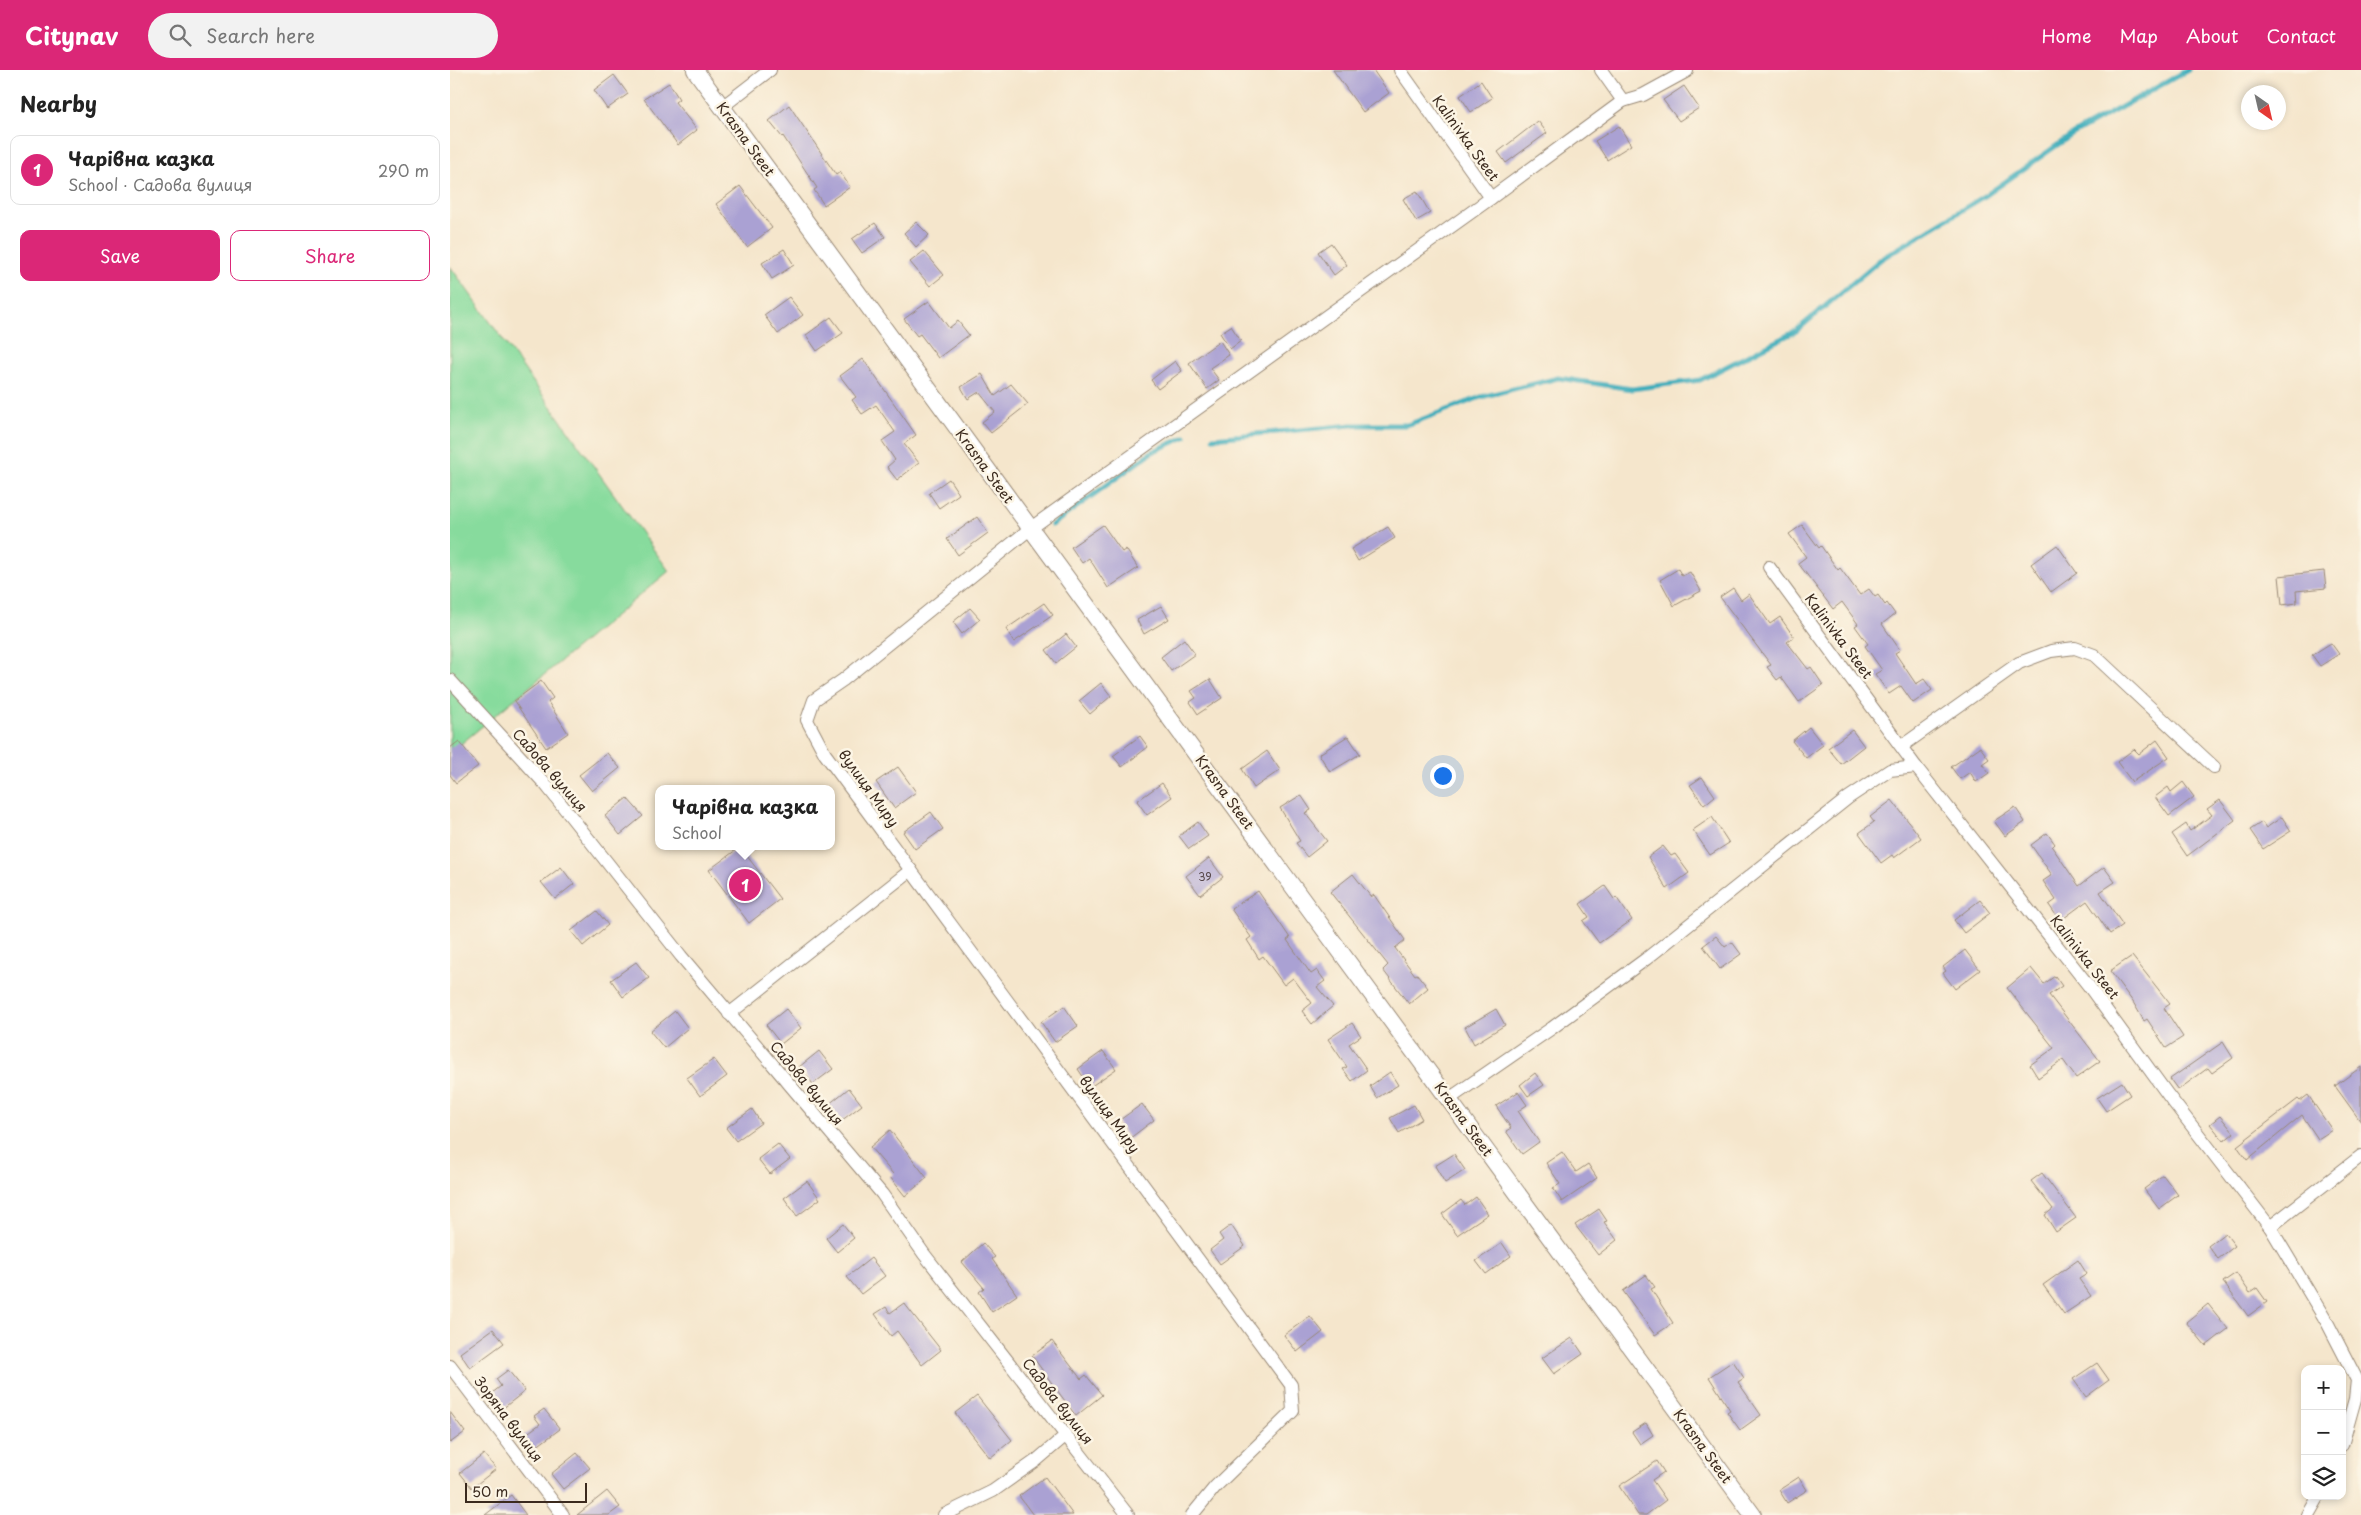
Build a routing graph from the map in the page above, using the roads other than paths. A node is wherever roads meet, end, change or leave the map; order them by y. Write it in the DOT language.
graph roads {
  1 [pos="695,70"];
  2 [pos="770,70"];
  3 [pos="1400,70"];
  4 [pos="1601,70"];
  5 [pos="1687,71"];
  6 [pos="1623,101"];
  7 [pos="722,107"];
  8 [pos="1491,198"];
  9 [pos="1031,528"];
  10 [pos="1769,567"];
  11 [pos="450,680"];
  12 [pos="1902,746"];
  13 [pos="1916,767"];
  14 [pos="2214,767"];
  15 [pos="911,870"];
  16 [pos="729,1014"];
  17 [pos="1450,1100"];
  18 [pos="2361,1156"];
  19 [pos="2270,1227"];
  20 [pos="450,1366"];
  21 [pos="2346,1431"];
  22 [pos="1065,1436"];
  23 [pos="2317,1500"];
  24 [pos="563,1515"];
  25 [pos="944,1515"];
  26 [pos="1128,1515"];
  27 [pos="1192,1515"];
  28 [pos="1753,1515"];
  29 [pos="2308,1515"];
  1 -- 7 [label="street, Krasna Steet"];
  2 -- 7 [label="street"];
  3 -- 8 [label="street, Kalinivka Steet"];
  4 -- 6 [label="street"];
  5 -- 6 [label="street"];
  6 -- 8 [label="street"];
  7 -- 9 [label="street, Krasna Steet"];
  8 -- 9 [label="street"];
  9 -- 15 [label="street, вулиця Миру"];
  9 -- 17 [label="street, Krasna Steet"];
  10 -- 12 [label="street, Kalinivka Steet"];
  11 -- 16 [label="street, Садова вулиця"];
  12 -- 13 [label="street, Kalinivka Steet"];
  12 -- 14 [label="street"];
  13 -- 17 [label="street"];
  13 -- 19 [label="street, Kalinivka Steet"];
  15 -- 16 [label="street"];
  15 -- 27 [label="street, вулиця Миру"];
  16 -- 22 [label="street, Садова вулиця"];
  17 -- 28 [label="street, Krasna Steet"];
  18 -- 19 [label="street"];
  19 -- 21 [label="street, Kalinivka Steet"];
  20 -- 24 [label="street, Зоряна вулиця"];
  22 -- 25 [label="street"];
  22 -- 26 [label="street, Садова вулиця"];
  23 -- 29 [label="street"];
}
